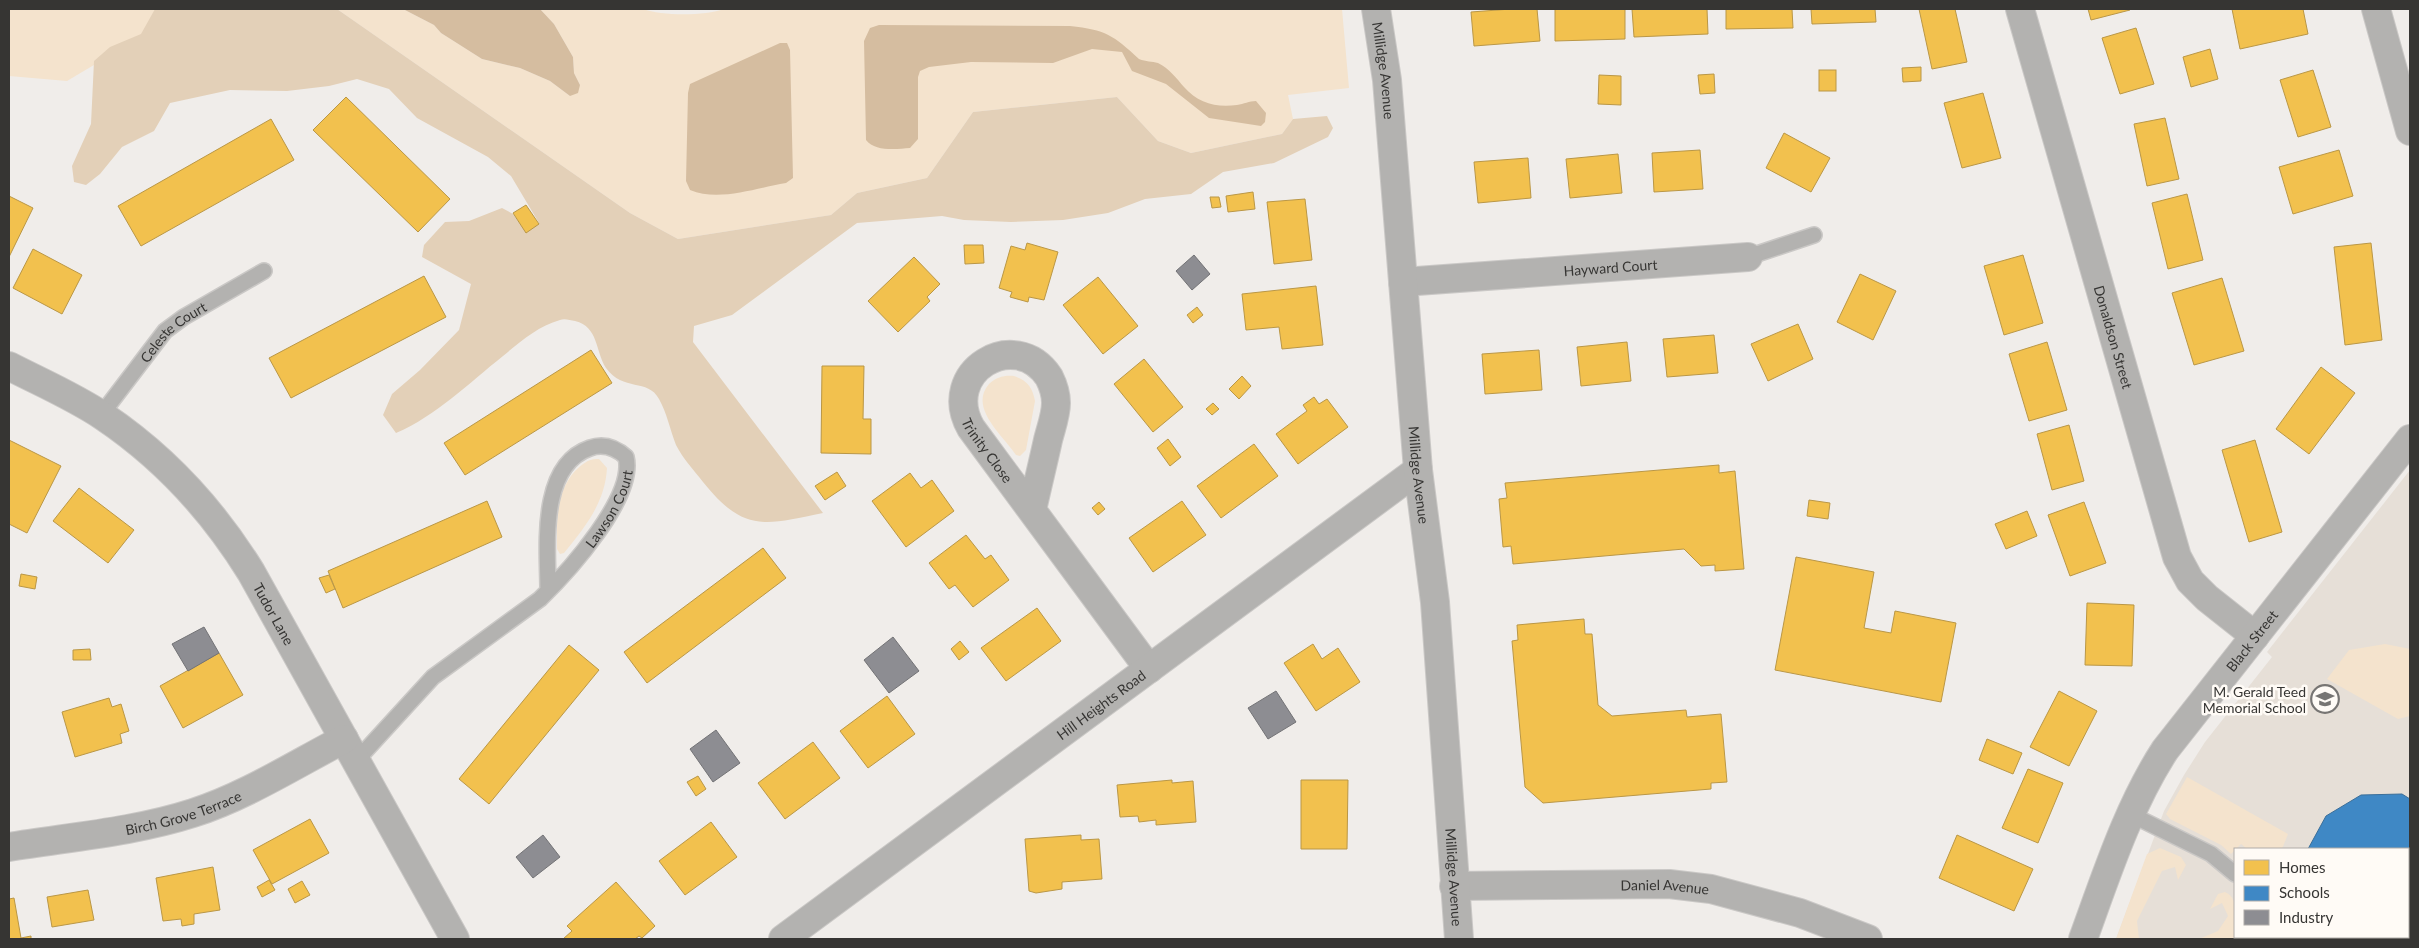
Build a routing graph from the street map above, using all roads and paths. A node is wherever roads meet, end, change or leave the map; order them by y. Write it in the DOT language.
graph roads {
  1 [pos="1376,9"];
  2 [pos="2020,9"];
  3 [pos="2376,9"];
  4 [pos="2410,131"];
  5 [pos="1814,235"];
  6 [pos="1748,257"];
  7 [pos="264,271"];
  8 [pos="1403,282"];
  9 [pos="9,366"];
  10 [pos="101,415"];
  11 [pos="2410,439"];
  12 [pos="1418,470"];
  13 [pos="1032,510"];
  14 [pos="548,591"];
  15 [pos="2255,636"];
  16 [pos="1149,668"];
  17 [pos="350,750"];
  18 [pos="2132,815"];
  19 [pos="9,847"];
  20 [pos="2234,873"];
  21 [pos="1454,886"];
  22 [pos="455,939"];
  23 [pos="783,939"];
  24 [pos="1459,939"];
  25 [pos="1868,939"];
  26 [pos="2083,939"];
  1 -- 8 [label="street, Millidge Avenue"];
  2 -- 15 [label="street, Donaldson Street"];
  3 -- 4 [label="street"];
  5 -- 6 [label="lane, Hayward Court"];
  6 -- 8 [label="street, Hayward Court"];
  7 -- 10 [label="lane, Celeste Court"];
  8 -- 12 [label="street, Millidge Avenue"];
  9 -- 10 [label="street, Tudor Lane"];
  10 -- 17 [label="street, Tudor Lane"];
  11 -- 15 [label="street, Black Street"];
  12 -- 16 [label="street, Hill Heights Road"];
  12 -- 21 [label="street, Millidge Avenue"];
  13 -- 13 [label="street, Trinity Close"];
  13 -- 16 [label="street, Trinity Close"];
  14 -- 14 [label="lane, Lawson Court"];
  14 -- 17 [label="lane, Lawson Court"];
  15 -- 18 [label="street, Black Street"];
  16 -- 23 [label="street, Hill Heights Road"];
  17 -- 19 [label="street, Birch Grove Terrace"];
  17 -- 22 [label="street, Tudor Lane"];
  18 -- 20 [label="lane"];
  18 -- 26 [label="street, Black Street"];
  21 -- 24 [label="street, Millidge Avenue"];
  21 -- 25 [label="street, Daniel Avenue"];
}
